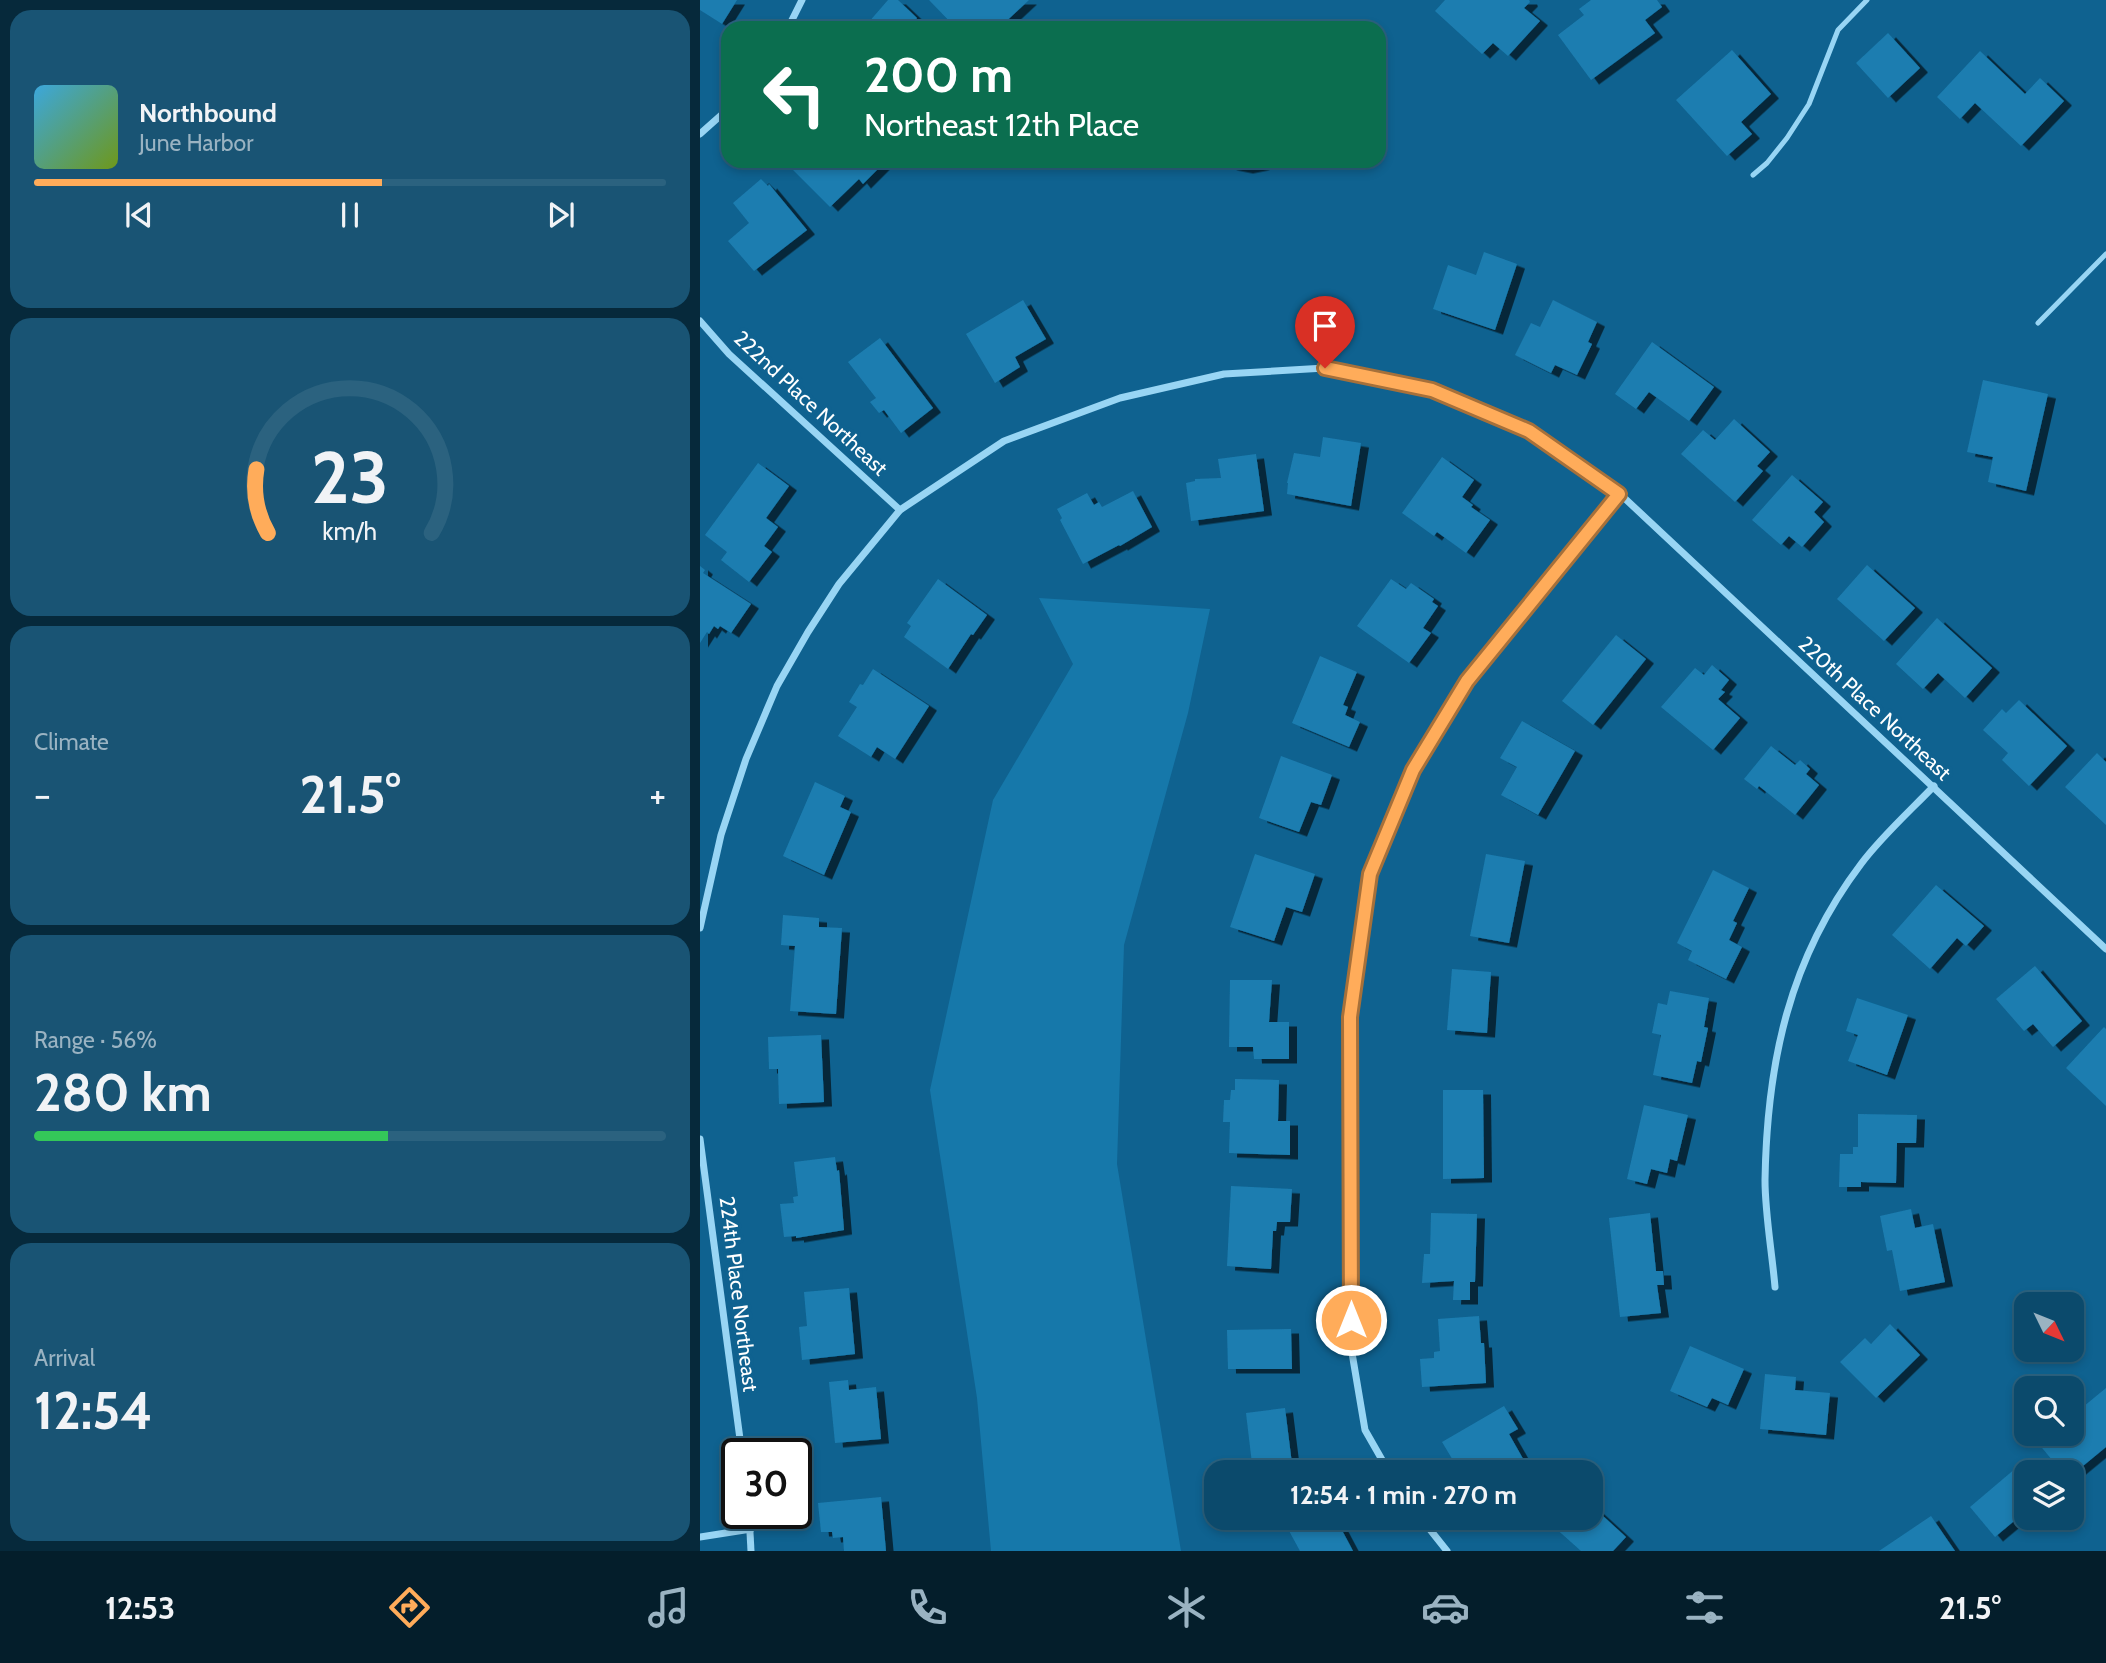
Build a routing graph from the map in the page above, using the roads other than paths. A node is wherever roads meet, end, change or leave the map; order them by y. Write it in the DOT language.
graph roads {
  1 [pos="802,0"];
  2 [pos="1867,0"];
  3 [pos="792,21"];
  4 [pos="721,116"];
  5 [pos="700,135"];
  6 [pos="1753,174"];
  7 [pos="2106,254"];
  8 [pos="700,321"];
  9 [pos="2038,323"];
  10 [pos="1619,494"];
  11 [pos="900,510"];
  12 [pos="1934,786"];
  13 [pos="700,928"];
  14 [pos="2106,949"];
  15 [pos="700,1139"];
  16 [pos="1775,1287"];
  17 [pos="739,1438"];
  18 [pos="1382,1460"];
  19 [pos="751,1529"];
  20 [pos="1430,1530"];
  21 [pos="700,1537"];
  22 [pos="751,1551"];
  23 [pos="1447,1551"];
  1 -- 3 [label="street"];
  2 -- 6 [label="lane"];
  4 -- 5 [label="street"];
  7 -- 9 [label="lane"];
  8 -- 11 [label="street, 222nd Place Northeast"];
  10 -- 11 [label="street, 220th Place Northeast"];
  10 -- 12 [label="street, 220th Place Northeast"];
  10 -- 18 [label="street"];
  11 -- 13 [label="street, 220th Place Northeast"];
  12 -- 14 [label="street, 220th Place Northeast"];
  12 -- 16 [label="street"];
  15 -- 17 [label="street, 224th Place Northeast"];
  19 -- 21 [label="street"];
  19 -- 22 [label="street"];
  20 -- 23 [label="street"];
}
